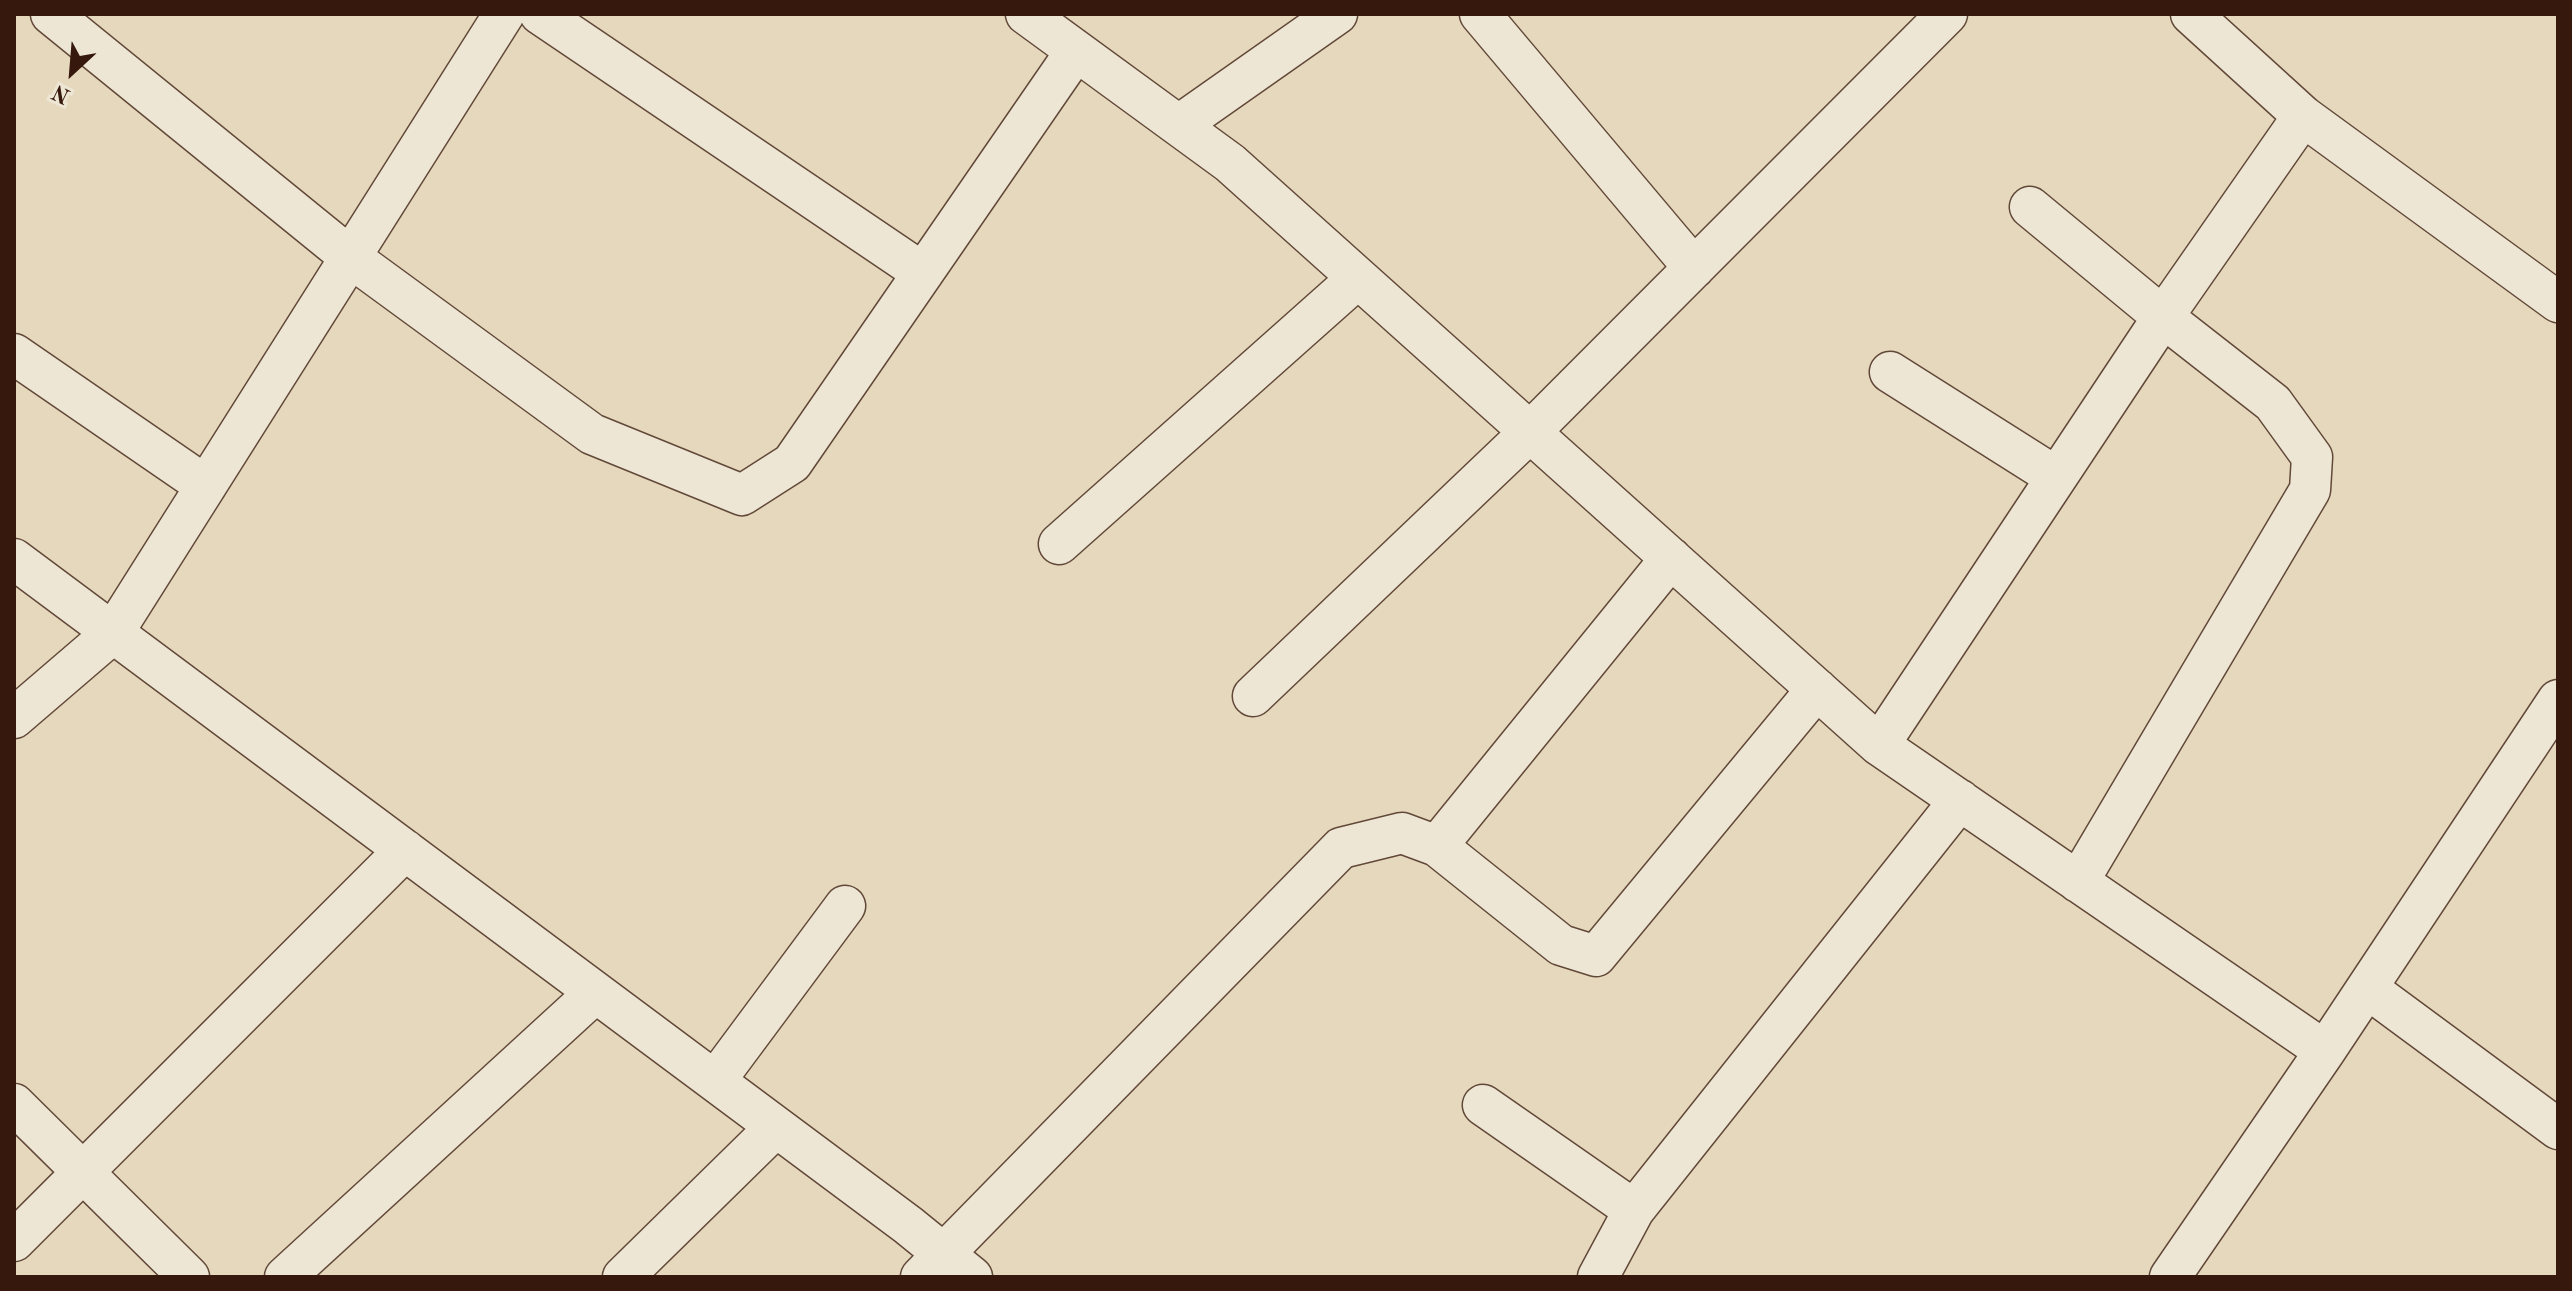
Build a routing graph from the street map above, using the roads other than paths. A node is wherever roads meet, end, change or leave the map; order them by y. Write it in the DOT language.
graph roads {
  1 [pos="51,14"];
  2 [pos="504,14"];
  3 [pos="540,14"];
  4 [pos="1026,14"];
  5 [pos="1337,14"];
  6 [pos="1480,14"];
  7 [pos="1947,14"];
  8 [pos="2191,14"];
  9 [pos="1287,29"];
  10 [pos="1076,51"];
  11 [pos="2303,116"];
  12 [pos="1179,125"];
  13 [pos="2030,207"];
  14 [pos="350,257"];
  15 [pos="1694,268"];
  16 [pos="923,273"];
  17 [pos="1358,278"];
  18 [pos="2558,302"];
  19 [pos="2163,317"];
  20 [pos="14,354"];
  21 [pos="1890,372"];
  22 [pos="1530,432"];
  23 [pos="2056,477"];
  24 [pos="206,486"];
  25 [pos="1059,544"];
  26 [pos="1671,558"];
  27 [pos="14,559"];
  28 [pos="113,633"];
  29 [pos="1817,689"];
  30 [pos="1253,696"];
  31 [pos="2558,700"];
  32 [pos="14,718"];
  33 [pos="1879,745"];
  34 [pos="1960,800"];
  35 [pos="1437,846"];
  36 [pos="405,850"];
  37 [pos="2078,882"];
  38 [pos="845,906"];
  39 [pos="2367,988"];
  40 [pos="595,993"];
  41 [pos="2325,1051"];
  42 [pos="715,1081"];
  43 [pos="14,1104"];
  44 [pos="1483,1105"];
  45 [pos="776,1127"];
  46 [pos="2558,1129"];
  47 [pos="82,1173"];
  48 [pos="1634,1210"];
  49 [pos="14,1241"];
  50 [pos="946,1270"];
  51 [pos="189,1277"];
  52 [pos="285,1277"];
  53 [pos="623,1277"];
  54 [pos="1598,1277"];
  55 [pos="2170,1277"];
  1 -- 14 [label="street"];
  2 -- 14 [label="street"];
  3 -- 16 [label="street"];
  4 -- 10 [label="street"];
  5 -- 9 [label="street"];
  6 -- 15 [label="street"];
  7 -- 15 [label="street"];
  8 -- 11 [label="street"];
  9 -- 12 [label="street"];
  10 -- 12 [label="street"];
  10 -- 16 [label="street"];
  11 -- 18 [label="street"];
  11 -- 19 [label="street"];
  12 -- 17 [label="street"];
  13 -- 19 [label="street"];
  14 -- 16 [label="street"];
  14 -- 24 [label="street"];
  15 -- 22 [label="street"];
  17 -- 22 [label="street"];
  17 -- 25 [label="street"];
  19 -- 23 [label="street"];
  19 -- 37 [label="street"];
  20 -- 24 [label="street"];
  21 -- 23 [label="street"];
  22 -- 26 [label="street"];
  22 -- 30 [label="street"];
  23 -- 33 [label="street"];
  24 -- 28 [label="street"];
  26 -- 29 [label="street"];
  26 -- 35 [label="street"];
  27 -- 28 [label="street"];
  28 -- 32 [label="street"];
  28 -- 36 [label="street"];
  29 -- 33 [label="street"];
  29 -- 35 [label="street"];
  31 -- 39 [label="street"];
  33 -- 34 [label="street"];
  34 -- 37 [label="street"];
  34 -- 48 [label="street"];
  35 -- 50 [label="street"];
  36 -- 40 [label="street"];
  36 -- 47 [label="street"];
  37 -- 41 [label="street"];
  38 -- 42 [label="street"];
  39 -- 41 [label="street"];
  39 -- 46 [label="street"];
  40 -- 42 [label="street"];
  40 -- 52 [label="street"];
  41 -- 55 [label="street"];
  42 -- 45 [label="street"];
  43 -- 47 [label="street"];
  44 -- 48 [label="street"];
  45 -- 50 [label="street"];
  45 -- 53 [label="street"];
  47 -- 49 [label="street"];
  47 -- 51 [label="street"];
  48 -- 54 [label="street"];
}
